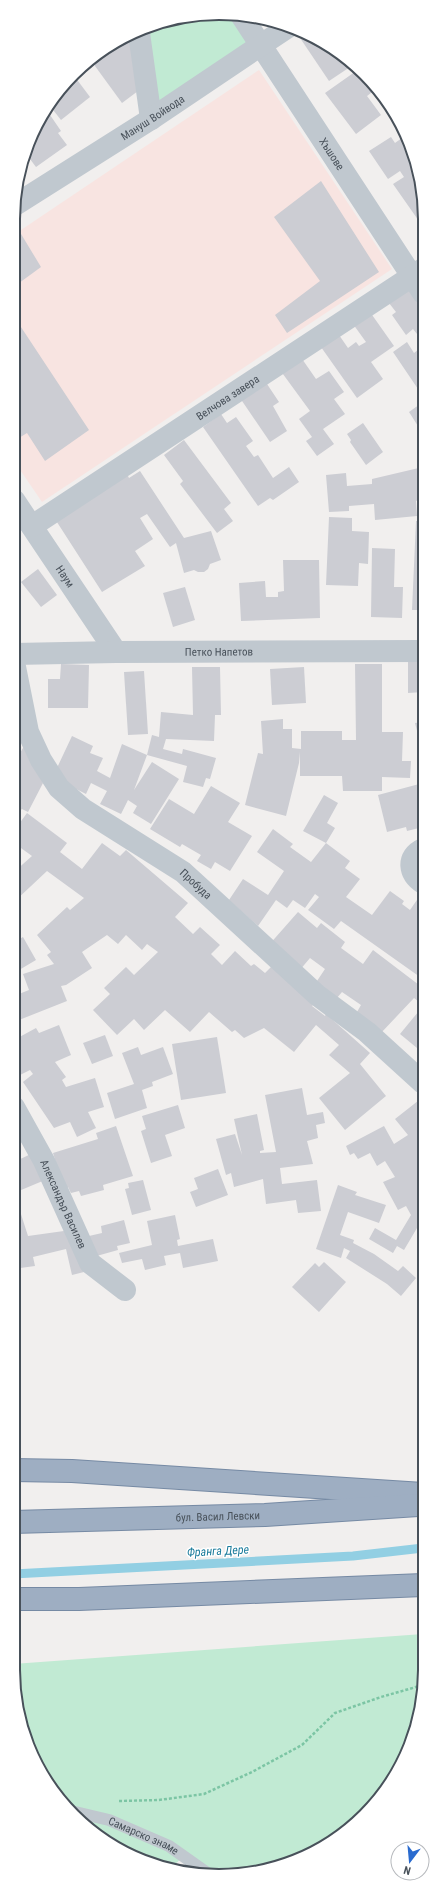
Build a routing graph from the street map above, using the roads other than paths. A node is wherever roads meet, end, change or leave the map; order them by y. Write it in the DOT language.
graph roads {
  1 [pos="246,22"];
  2 [pos="283,31"];
  3 [pos="140,37"];
  4 [pos="262,45"];
  5 [pos="151,119"];
  6 [pos="21,201"];
  7 [pos="418,277"];
  8 [pos="418,281"];
  9 [pos="20,509"];
  10 [pos="32,526"];
  11 [pos="418,651"];
  12 [pos="116,652"];
  13 [pos="20,654"];
  14 [pos="20,692"];
  15 [pos="418,852"];
  16 [pos="418,878"];
  17 [pos="418,1078"];
  18 [pos="20,1118"];
  19 [pos="126,1290"];
  20 [pos="20,1470"];
  21 [pos="418,1494"];
  22 [pos="418,1504"];
  23 [pos="20,1522"];
  24 [pos="418,1585"];
  25 [pos="20,1599"];
  26 [pos="79,1599"];
  27 [pos="20,1605"];
  28 [pos="81,1813"];
  29 [pos="200,1868"];
  1 -- 4 [label="street, Хъшове"];
  2 -- 4 [label="street, Mануш Войвода"];
  3 -- 5 [label="street"];
  4 -- 5 [label="street, Mануш Войвода"];
  4 -- 7 [label="street, Хъшове"];
  5 -- 6 [label="street, Mануш Войвода"];
  8 -- 10 [label="street, Велчова завера"];
  9 -- 10 [label="street, Наум"];
  10 -- 12 [label="street, Наум"];
  11 -- 12 [label="street, Петко Напетов"];
  12 -- 13 [label="street, Петко Напетов"];
  14 -- 17 [label="street, Прoбудa"];
  15 -- 16 [label="street"];
  18 -- 19 [label="street, Александър Василев"];
  20 -- 21 [label="highway"];
  22 -- 23 [label="highway, бул. Васил Левски"];
  24 -- 26 [label="highway"];
  25 -- 26 [label="highway"];
  26 -- 27 [label="highway"];
  28 -- 29 [label="lane, Самарско знаме"];
}
